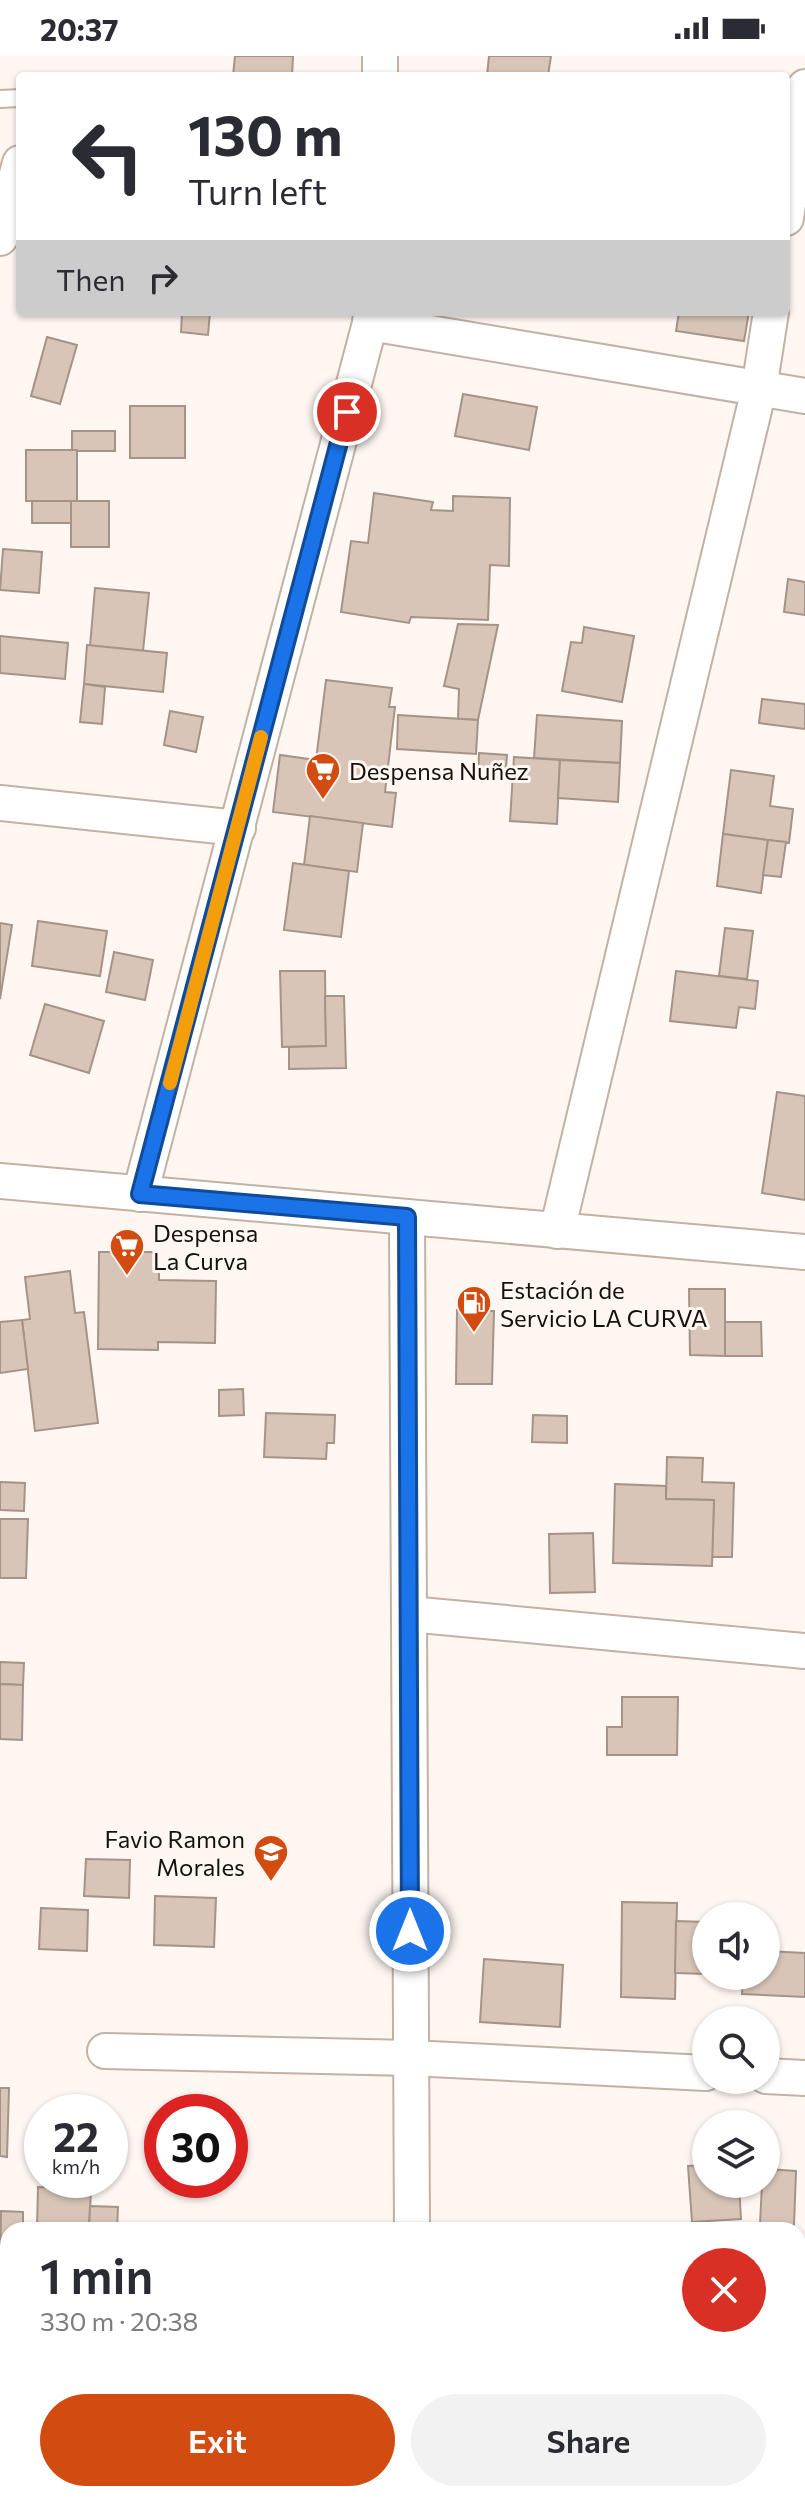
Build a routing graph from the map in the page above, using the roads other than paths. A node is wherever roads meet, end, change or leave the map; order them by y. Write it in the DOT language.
graph roads {
  1 [pos="805,87"];
  2 [pos="16,178"];
  3 [pos="790,190"];
  4 [pos="0,238"];
  5 [pos="770,316"];
  6 [pos="371,318"];
  7 [pos="759,389"];
  8 [pos="805,396"];
  9 [pos="0,803"];
  10 [pos="238,828"];
  11 [pos="0,1181"];
  12 [pos="140,1194"];
  13 [pos="407,1217"];
  14 [pos="557,1231"];
  15 [pos="805,1252"];
  16 [pos="409,1614"];
  17 [pos="805,1651"];
  18 [pos="105,2051"];
  19 [pos="411,2058"];
  20 [pos="692,2072"];
  21 [pos="780,2077"];
  22 [pos="805,2078"];
  23 [pos="412,2222"];
  1 -- 3 [label="street"];
  2 -- 4 [label="street"];
  5 -- 7 [label="street"];
  6 -- 7 [label="street"];
  6 -- 10 [label="street"];
  7 -- 8 [label="street"];
  7 -- 14 [label="street"];
  9 -- 10 [label="street"];
  10 -- 12 [label="street"];
  11 -- 12 [label="street"];
  12 -- 13 [label="street"];
  13 -- 14 [label="street"];
  13 -- 16 [label="street"];
  14 -- 15 [label="street"];
  16 -- 17 [label="street"];
  16 -- 19 [label="street"];
  18 -- 19 [label="street"];
  19 -- 20 [label="street"];
  19 -- 23 [label="street"];
  21 -- 22 [label="street"];
}
